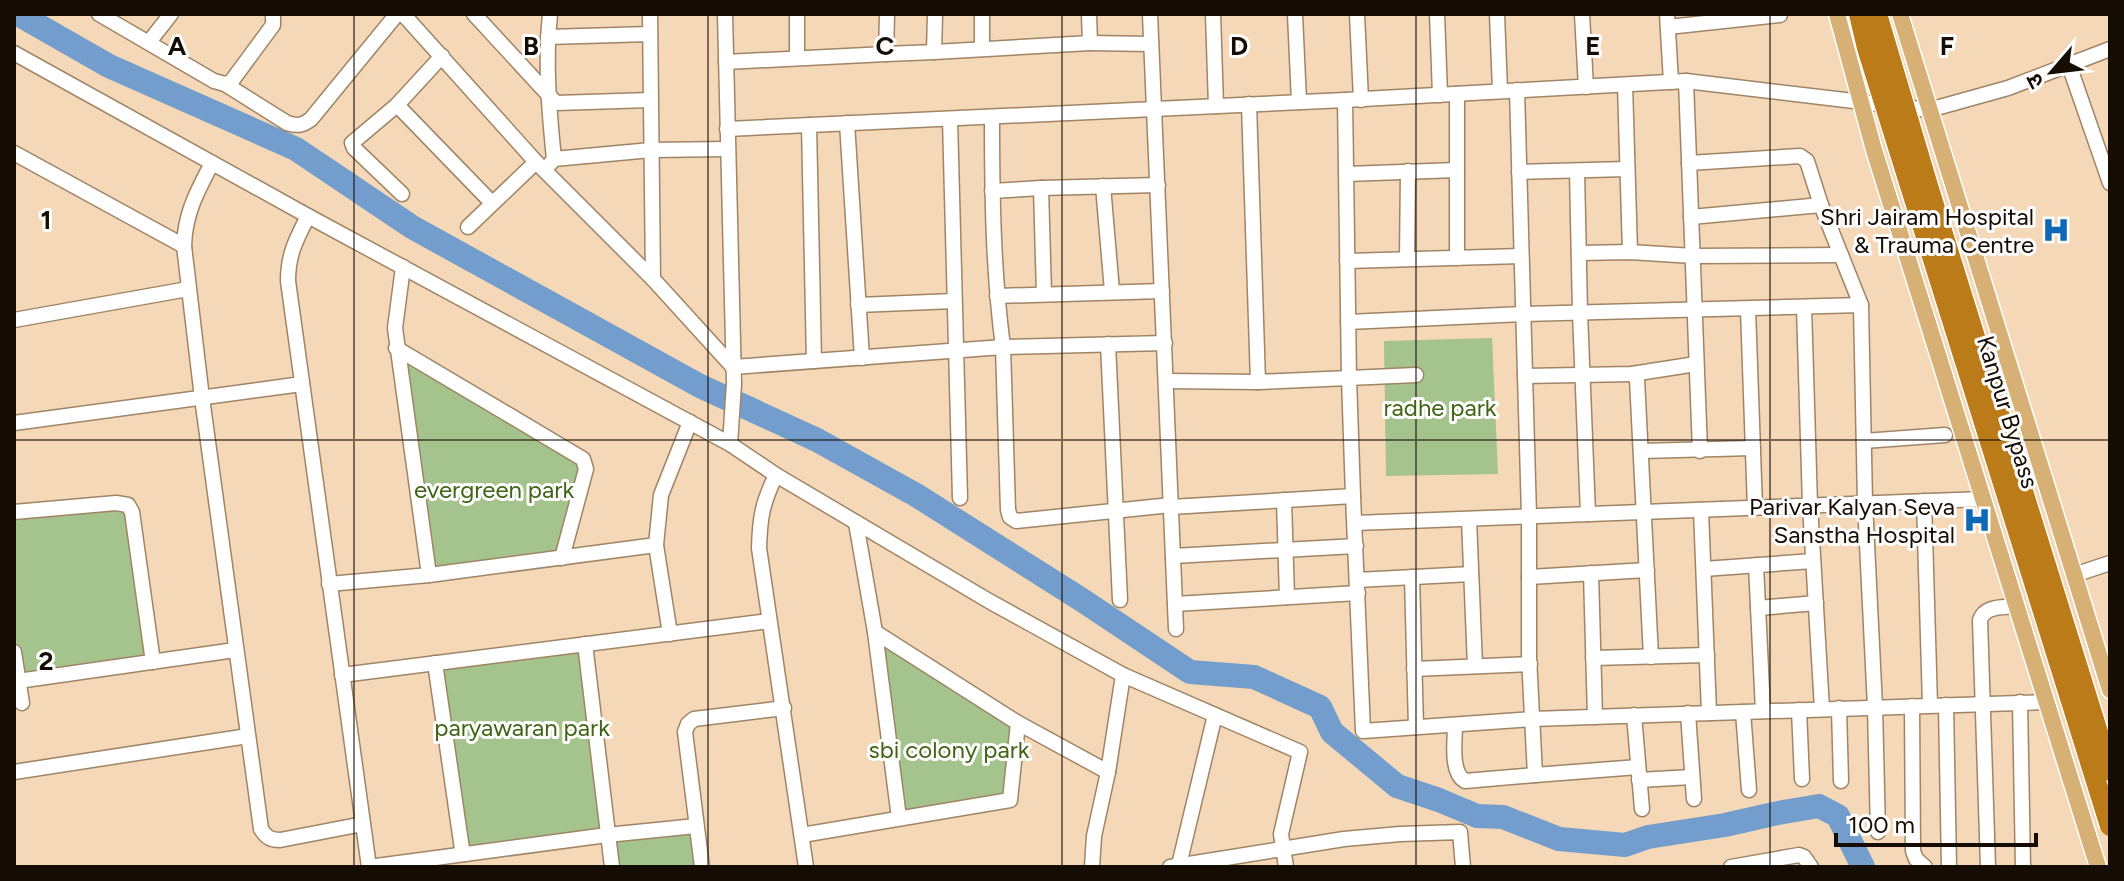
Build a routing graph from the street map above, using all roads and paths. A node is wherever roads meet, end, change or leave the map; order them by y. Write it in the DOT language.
graph roads {
  1 [pos="99,14"];
  2 [pos="171,14"];
  3 [pos="273,14"];
  4 [pos="397,14"];
  5 [pos="403,14"];
  6 [pos="474,14"];
  7 [pos="550,14"];
  8 [pos="650,14"];
  9 [pos="725,14"];
  10 [pos="797,14"];
  11 [pos="887,14"];
  12 [pos="935,14"];
  13 [pos="982,14"];
  14 [pos="1089,14"];
  15 [pos="1150,14"];
  16 [pos="1213,14"];
  17 [pos="1295,14"];
  18 [pos="1357,14"];
  19 [pos="1437,14"];
  20 [pos="1497,14"];
  21 [pos="1582,14"];
  22 [pos="1837,14"];
  23 [pos="1859,14"];
  24 [pos="1877,14"];
  25 [pos="1900,14"];
  26 [pos="1780,15"];
  27 [pos="1668,20"];
  28 [pos="650,34"];
  29 [pos="548,37"];
  30 [pos="149,42"];
  31 [pos="1090,43"];
  32 [pos="1151,44"];
  33 [pos="982,49"];
  34 [pos="2110,49"];
  35 [pos="934,52"];
  36 [pos="14,53"];
  37 [pos="886,54"];
  38 [pos="442,56"];
  39 [pos="797,57"];
  40 [pos="726,62"];
  41 [pos="2069,65"];
  42 [pos="1679,82"];
  43 [pos="225,84"];
  44 [pos="1625,85"];
  45 [pos="1586,87"];
  46 [pos="1517,90"];
  47 [pos="1500,91"];
  48 [pos="1457,94"];
  49 [pos="1440,95"];
  50 [pos="548,96"];
  51 [pos="650,100"];
  52 [pos="1345,100"];
  53 [pos="1361,100"];
  54 [pos="1299,102"];
  55 [pos="1863,103"];
  56 [pos="1249,104"];
  57 [pos="397,105"];
  58 [pos="1216,106"];
  59 [pos="1155,109"];
  60 [pos="1929,110"];
  61 [pos="992,117"];
  62 [pos="950,119"];
  63 [pos="847,123"];
  64 [pos="809,125"];
  65 [pos="727,129"];
  66 [pos="727,149"];
  67 [pos="651,150"];
  68 [pos="14,153"];
  69 [pos="212,163"];
  70 [pos="1689,163"];
  71 [pos="2107,163"];
  72 [pos="545,164"];
  73 [pos="1627,169"];
  74 [pos="1457,170"];
  75 [pos="1408,171"];
  76 [pos="1577,171"];
  77 [pos="1519,172"];
  78 [pos="1346,174"];
  79 [pos="2110,183"];
  80 [pos="1158,185"];
  81 [pos="1103,186"];
  82 [pos="1041,188"];
  83 [pos="992,191"];
  84 [pos="402,194"];
  85 [pos="492,203"];
  86 [pos="1821,205"];
  87 [pos="308,216"];
  88 [pos="1691,217"];
  89 [pos="468,227"];
  90 [pos="184,246"];
  91 [pos="1630,252"];
  92 [pos="1579,253"];
  93 [pos="1841,255"];
  94 [pos="1521,256"];
  95 [pos="1693,256"];
  96 [pos="1457,258"];
  97 [pos="1407,259"];
  98 [pos="1347,261"];
  99 [pos="403,267"];
  100 [pos="653,279"];
  101 [pos="188,289"];
  102 [pos="1112,291"];
  103 [pos="1162,291"];
  104 [pos="1044,294"];
  105 [pos="997,296"];
  106 [pos="954,301"];
  107 [pos="858,305"];
  108 [pos="1861,305"];
  109 [pos="1804,307"];
  110 [pos="1748,309"];
  111 [pos="1694,311"];
  112 [pos="1580,313"];
  113 [pos="1523,314"];
  114 [pos="14,320"];
  115 [pos="1348,322"];
  116 [pos="1165,343"];
  117 [pos="1108,344"];
  118 [pos="1003,347"];
  119 [pos="396,348"];
  120 [pos="955,351"];
  121 [pos="862,358"];
  122 [pos="814,361"];
  123 [pos="1696,364"];
  124 [pos="733,367"];
  125 [pos="1632,374"];
  126 [pos="1416,375"];
  127 [pos="1582,375"];
  128 [pos="1525,376"];
  129 [pos="1349,378"];
  130 [pos="1166,381"];
  131 [pos="1258,382"];
  132 [pos="302,384"];
  133 [pos="202,398"];
  134 [pos="690,422"];
  135 [pos="14,423"];
  136 [pos="1945,435"];
  137 [pos="1864,441"];
  138 [pos="730,444"];
  139 [pos="1753,448"];
  140 [pos="1641,451"];
  141 [pos="1700,451"];
  142 [pos="776,475"];
  143 [pos="1353,496"];
  144 [pos="960,498"];
  145 [pos="1983,499"];
  146 [pos="1284,500"];
  147 [pos="1924,501"];
  148 [pos="1865,503"];
  149 [pos="1810,505"];
  150 [pos="1171,506"];
  151 [pos="1755,508"];
  152 [pos="1701,510"];
  153 [pos="1116,511"];
  154 [pos="14,512"];
  155 [pos="1644,512"];
  156 [pos="1588,514"];
  157 [pos="1529,516"];
  158 [pos="1469,519"];
  159 [pos="856,523"];
  160 [pos="1355,523"];
  161 [pos="656,545"];
  162 [pos="1356,546"];
  163 [pos="1287,549"];
  164 [pos="1173,556"];
  165 [pos="562,558"];
  166 [pos="1813,561"];
  167 [pos="2110,563"];
  168 [pos="1756,565"];
  169 [pos="1704,569"];
  170 [pos="1647,570"];
  171 [pos="1591,573"];
  172 [pos="1471,574"];
  173 [pos="429,575"];
  174 [pos="2074,575"];
  175 [pos="1412,577"];
  176 [pos="1529,577"];
  177 [pos="329,584"];
  178 [pos="1358,586"];
  179 [pos="1287,597"];
  180 [pos="1120,600"];
  181 [pos="1816,603"];
  182 [pos="1175,604"];
  183 [pos="2017,606"];
  184 [pos="1758,608"];
  185 [pos="769,621"];
  186 [pos="1176,629"];
  187 [pos="875,632"];
  188 [pos="670,634"];
  189 [pos="585,644"];
  190 [pos="235,650"];
  191 [pos="14,652"];
  192 [pos="1707,655"];
  193 [pos="1651,657"];
  194 [pos="1593,658"];
  195 [pos="153,662"];
  196 [pos="435,663"];
  197 [pos="1530,664"];
  198 [pos="1475,666"];
  199 [pos="1414,669"];
  200 [pos="342,675"];
  201 [pos="1123,675"];
  202 [pos="18,681"];
  203 [pos="2110,690"];
  204 [pos="2020,702"];
  205 [pos="2047,702"];
  206 [pos="22,703"];
  207 [pos="1983,704"];
  208 [pos="1938,705"];
  209 [pos="1912,706"];
  210 [pos="1875,707"];
  211 [pos="784,708"];
  212 [pos="1839,708"];
  213 [pos="1822,709"];
  214 [pos="1799,710"];
  215 [pos="1763,711"];
  216 [pos="1743,712"];
  217 [pos="1688,713"];
  218 [pos="1709,713"];
  219 [pos="1215,715"];
  220 [pos="1634,715"];
  221 [pos="1595,717"];
  222 [pos="1532,719"];
  223 [pos="1018,723"];
  224 [pos="1455,725"];
  225 [pos="1416,727"];
  226 [pos="248,736"];
  227 [pos="2110,771"];
  228 [pos="14,772"];
  229 [pos="1108,772"];
  230 [pos="1639,774"];
  231 [pos="1535,775"];
  232 [pos="1692,777"];
  233 [pos="1802,779"];
  234 [pos="1841,781"];
  235 [pos="1749,790"];
  236 [pos="1694,799"];
  237 [pos="1642,809"];
  238 [pos="899,818"];
  239 [pos="363,824"];
  240 [pos="696,826"];
  241 [pos="2110,826"];
  242 [pos="1878,832"];
  243 [pos="607,835"];
  244 [pos="802,835"];
  245 [pos="1283,848"];
  246 [pos="465,854"];
  247 [pos="1174,866"];
  248 [pos="369,867"];
  249 [pos="612,867"];
  250 [pos="702,867"];
  251 [pos="806,867"];
  252 [pos="1092,867"];
  253 [pos="1286,867"];
  254 [pos="1463,867"];
  255 [pos="1731,867"];
  256 [pos="1811,867"];
  257 [pos="1925,867"];
  258 [pos="1949,867"];
  259 [pos="1988,867"];
  260 [pos="2023,867"];
  261 [pos="2098,867"];
  1 -- 30 [label="street"];
  2 -- 30 [label="street"];
  3 -- 43 [label="street"];
  4 -- 43 [label="street"];
  5 -- 38 [label="street"];
  6 -- 50 [label="street"];
  7 -- 29 [label="street"];
  8 -- 28 [label="street"];
  9 -- 40 [label="street"];
  10 -- 39 [label="street"];
  11 -- 37 [label="street"];
  12 -- 35 [label="street"];
  13 -- 33 [label="street"];
  14 -- 31 [label="street"];
  15 -- 32 [label="street"];
  16 -- 58 [label="street"];
  17 -- 54 [label="street"];
  18 -- 53 [label="street"];
  19 -- 49 [label="street"];
  20 -- 47 [label="street"];
  21 -- 45 [label="street"];
  22 -- 55 [label="main road"];
  23 -- 241 [label="highway, Kanpur Bypass, bridge"];
  24 -- 227 [label="highway, Kanpur Bypass, bridge"];
  25 -- 60 [label="main road"];
  26 -- 27 [label="street"];
  27 -- 42 [label="street"];
  28 -- 29 [label="street"];
  28 -- 51 [label="street"];
  29 -- 50 [label="street"];
  30 -- 43 [label="street"];
  31 -- 32 [label="street"];
  31 -- 33 [label="street"];
  32 -- 59 [label="street"];
  33 -- 35 [label="street"];
  34 -- 41 [label="street"];
  35 -- 37 [label="street"];
  36 -- 69 [label="street"];
  37 -- 39 [label="street"];
  38 -- 57 [label="street"];
  38 -- 72 [label="street"];
  39 -- 40 [label="street"];
  40 -- 65 [label="street"];
  41 -- 60 [label="street"];
  41 -- 71 [label="street"];
  42 -- 44 [label="street"];
  42 -- 55 [label="street"];
  42 -- 70 [label="street"];
  44 -- 45 [label="street"];
  44 -- 73 [label="street"];
  45 -- 46 [label="street"];
  46 -- 47 [label="street"];
  46 -- 77 [label="street"];
  47 -- 48 [label="street"];
  48 -- 49 [label="street"];
  48 -- 74 [label="street"];
  49 -- 53 [label="street"];
  50 -- 51 [label="street"];
  50 -- 72 [label="street"];
  51 -- 67 [label="street"];
  52 -- 53 [label="street"];
  52 -- 54 [label="street"];
  52 -- 78 [label="street"];
  54 -- 56 [label="street"];
  55 -- 60 [label="street"];
  55 -- 145 [label="main road"];
  56 -- 58 [label="street"];
  56 -- 131 [label="street"];
  57 -- 84 [label="street"];
  57 -- 85 [label="street"];
  58 -- 59 [label="street"];
  59 -- 61 [label="street"];
  59 -- 80 [label="street"];
  60 -- 174 [label="main road"];
  61 -- 62 [label="street"];
  61 -- 83 [label="street"];
  62 -- 63 [label="street"];
  62 -- 106 [label="street"];
  63 -- 64 [label="street"];
  63 -- 107 [label="street"];
  64 -- 65 [label="street"];
  64 -- 122 [label="street"];
  65 -- 66 [label="street"];
  66 -- 67 [label="street"];
  66 -- 124 [label="street"];
  67 -- 72 [label="street"];
  67 -- 100 [label="street"];
  68 -- 90 [label="street"];
  69 -- 87 [label="street"];
  69 -- 90 [label="street"];
  70 -- 86 [label="street"];
  70 -- 88 [label="street"];
  71 -- 79 [label="street"];
  72 -- 85 [label="street"];
  72 -- 100 [label="street"];
  73 -- 76 [label="street"];
  73 -- 91 [label="street"];
  74 -- 75 [label="street"];
  74 -- 96 [label="street"];
  75 -- 78 [label="street"];
  75 -- 97 [label="street"];
  76 -- 77 [label="street"];
  76 -- 92 [label="street"];
  77 -- 94 [label="street"];
  78 -- 98 [label="street"];
  80 -- 81 [label="street"];
  80 -- 103 [label="street"];
  81 -- 82 [label="street"];
  81 -- 102 [label="street"];
  82 -- 83 [label="street"];
  82 -- 104 [label="street"];
  83 -- 105 [label="street"];
  85 -- 89 [label="street"];
  86 -- 88 [label="street"];
  86 -- 93 [label="street"];
  87 -- 99 [label="street"];
  87 -- 132 [label="street"];
  88 -- 95 [label="street"];
  90 -- 101 [label="street"];
  91 -- 92 [label="street"];
  91 -- 95 [label="street"];
  92 -- 112 [label="street"];
  93 -- 95 [label="street"];
  93 -- 108 [label="street"];
  94 -- 96 [label="street"];
  94 -- 113 [label="street"];
  95 -- 111 [label="street"];
  96 -- 97 [label="street"];
  97 -- 98 [label="street"];
  98 -- 115 [label="street"];
  99 -- 119 [label="street"];
  99 -- 134 [label="street"];
  100 -- 124 [label="street"];
  101 -- 114 [label="street"];
  101 -- 133 [label="street"];
  102 -- 103 [label="street"];
  102 -- 104 [label="street"];
  103 -- 116 [label="street"];
  104 -- 105 [label="street"];
  105 -- 118 [label="street"];
  106 -- 107 [label="street"];
  106 -- 120 [label="street"];
  107 -- 121 [label="street"];
  108 -- 109 [label="street"];
  108 -- 137 [label="street"];
  109 -- 110 [label="street"];
  109 -- 149 [label="street"];
  110 -- 111 [label="street"];
  110 -- 139 [label="street"];
  111 -- 112 [label="street"];
  111 -- 123 [label="street"];
  112 -- 113 [label="street"];
  112 -- 127 [label="street"];
  113 -- 115 [label="street"];
  113 -- 128 [label="street"];
  115 -- 129 [label="street"];
  116 -- 117 [label="street"];
  116 -- 130 [label="street"];
  117 -- 118 [label="street"];
  117 -- 153 [label="street"];
  118 -- 120 [label="street"];
  118 -- 153 [label="street"];
  119 -- 165 [label="street"];
  119 -- 173 [label="street"];
  120 -- 121 [label="street"];
  120 -- 144 [label="street"];
  121 -- 122 [label="street"];
  122 -- 124 [label="street"];
  123 -- 125 [label="street"];
  123 -- 141 [label="street"];
  124 -- 138 [label="street"];
  125 -- 127 [label="street"];
  125 -- 140 [label="street"];
  126 -- 129 [label="street"];
  127 -- 128 [label="street"];
  127 -- 156 [label="street"];
  128 -- 157 [label="street"];
  129 -- 131 [label="street"];
  129 -- 143 [label="street"];
  130 -- 131 [label="street"];
  130 -- 150 [label="street"];
  132 -- 133 [label="street"];
  132 -- 177 [label="street"];
  133 -- 135 [label="street"];
  133 -- 190 [label="street"];
  134 -- 138 [label="street"];
  134 -- 161 [label="street"];
  136 -- 137 [label="street"];
  137 -- 148 [label="street"];
  138 -- 142 [label="street"];
  139 -- 141 [label="street"];
  139 -- 151 [label="street"];
  140 -- 141 [label="street"];
  140 -- 155 [label="street"];
  142 -- 159 [label="street"];
  142 -- 185 [label="street"];
  143 -- 146 [label="street"];
  143 -- 160 [label="street"];
  145 -- 147 [label="street"];
  145 -- 183 [label="main road"];
  146 -- 150 [label="street"];
  146 -- 163 [label="street"];
  147 -- 148 [label="street"];
  147 -- 208 [label="street"];
  148 -- 149 [label="street"];
  148 -- 210 [label="street"];
  149 -- 151 [label="street"];
  149 -- 166 [label="street"];
  150 -- 153 [label="street"];
  150 -- 164 [label="street"];
  151 -- 152 [label="street"];
  152 -- 155 [label="street"];
  152 -- 169 [label="street"];
  153 -- 180 [label="street"];
  154 -- 195 [label="street"];
  155 -- 156 [label="street"];
  155 -- 170 [label="street"];
  156 -- 157 [label="street"];
  157 -- 158 [label="street"];
  157 -- 176 [label="street"];
  158 -- 160 [label="street"];
  158 -- 172 [label="street"];
  159 -- 187 [label="street"];
  159 -- 201 [label="street"];
  160 -- 162 [label="street"];
  161 -- 165 [label="street"];
  161 -- 188 [label="street"];
  162 -- 163 [label="street"];
  162 -- 178 [label="street"];
  163 -- 164 [label="street"];
  163 -- 179 [label="street"];
  164 -- 182 [label="street"];
  165 -- 173 [label="street"];
  166 -- 168 [label="street"];
  166 -- 181 [label="street"];
  167 -- 174 [label="street"];
  168 -- 169 [label="street"];
  168 -- 184 [label="street"];
  169 -- 192 [label="street"];
  170 -- 171 [label="street"];
  170 -- 193 [label="street"];
  171 -- 176 [label="street"];
  171 -- 194 [label="street"];
  172 -- 175 [label="street"];
  172 -- 198 [label="street"];
  173 -- 177 [label="street"];
  174 -- 203 [label="main road"];
  175 -- 178 [label="street"];
  175 -- 199 [label="street"];
  176 -- 197 [label="street"];
  177 -- 200 [label="street"];
  178 -- 179 [label="street"];
  178 -- 225 [label="street"];
  179 -- 182 [label="street"];
  181 -- 184 [label="street"];
  181 -- 213 [label="street"];
  182 -- 186 [label="street"];
  183 -- 205 [label="main road"];
  183 -- 207 [label="street"];
  184 -- 215 [label="street"];
  185 -- 188 [label="street"];
  185 -- 211 [label="street"];
  187 -- 223 [label="street"];
  187 -- 238 [label="street"];
  188 -- 189 [label="street"];
  189 -- 196 [label="street"];
  189 -- 243 [label="street"];
  190 -- 195 [label="street"];
  190 -- 226 [label="street"];
  191 -- 202 [label="street"];
  192 -- 193 [label="street"];
  192 -- 218 [label="street"];
  193 -- 194 [label="street"];
  194 -- 221 [label="street"];
  195 -- 202 [label="street"];
  196 -- 200 [label="street"];
  196 -- 246 [label="street"];
  197 -- 198 [label="street"];
  197 -- 222 [label="street"];
  198 -- 199 [label="street"];
  199 -- 225 [label="street"];
  200 -- 239 [label="street"];
  201 -- 219 [label="street"];
  201 -- 229 [label="street"];
  202 -- 206 [label="street"];
  204 -- 205 [label="street"];
  204 -- 207 [label="street"];
  204 -- 260 [label="street"];
  205 -- 261 [label="main road"];
  207 -- 208 [label="street"];
  207 -- 259 [label="street"];
  208 -- 209 [label="street"];
  208 -- 258 [label="street"];
  209 -- 210 [label="street"];
  209 -- 257 [label="street"];
  210 -- 212 [label="street"];
  210 -- 242 [label="street"];
  211 -- 240 [label="street"];
  211 -- 244 [label="street"];
  212 -- 213 [label="street"];
  212 -- 234 [label="street"];
  213 -- 214 [label="street"];
  214 -- 215 [label="street"];
  214 -- 233 [label="street"];
  215 -- 216 [label="street"];
  216 -- 218 [label="street"];
  216 -- 235 [label="street"];
  217 -- 218 [label="street"];
  217 -- 220 [label="street"];
  217 -- 232 [label="street"];
  219 -- 245 [label="street"];
  219 -- 247 [label="street"];
  220 -- 221 [label="street"];
  220 -- 230 [label="street"];
  221 -- 222 [label="street"];
  222 -- 224 [label="street"];
  222 -- 231 [label="street"];
  223 -- 229 [label="street"];
  223 -- 238 [label="street"];
  224 -- 225 [label="street"];
  224 -- 231 [label="street"];
  226 -- 228 [label="street"];
  226 -- 239 [label="street"];
  229 -- 252 [label="street"];
  230 -- 231 [label="street"];
  230 -- 232 [label="street"];
  230 -- 237 [label="street"];
  232 -- 236 [label="street"];
  238 -- 244 [label="street"];
  239 -- 248 [label="street"];
  240 -- 243 [label="street"];
  240 -- 250 [label="street"];
  243 -- 246 [label="street"];
  243 -- 249 [label="street"];
  244 -- 251 [label="street"];
  245 -- 247 [label="street"];
  245 -- 253 [label="street"];
  245 -- 254 [label="street"];
  246 -- 248 [label="street"];
  255 -- 256 [label="street"];
}
